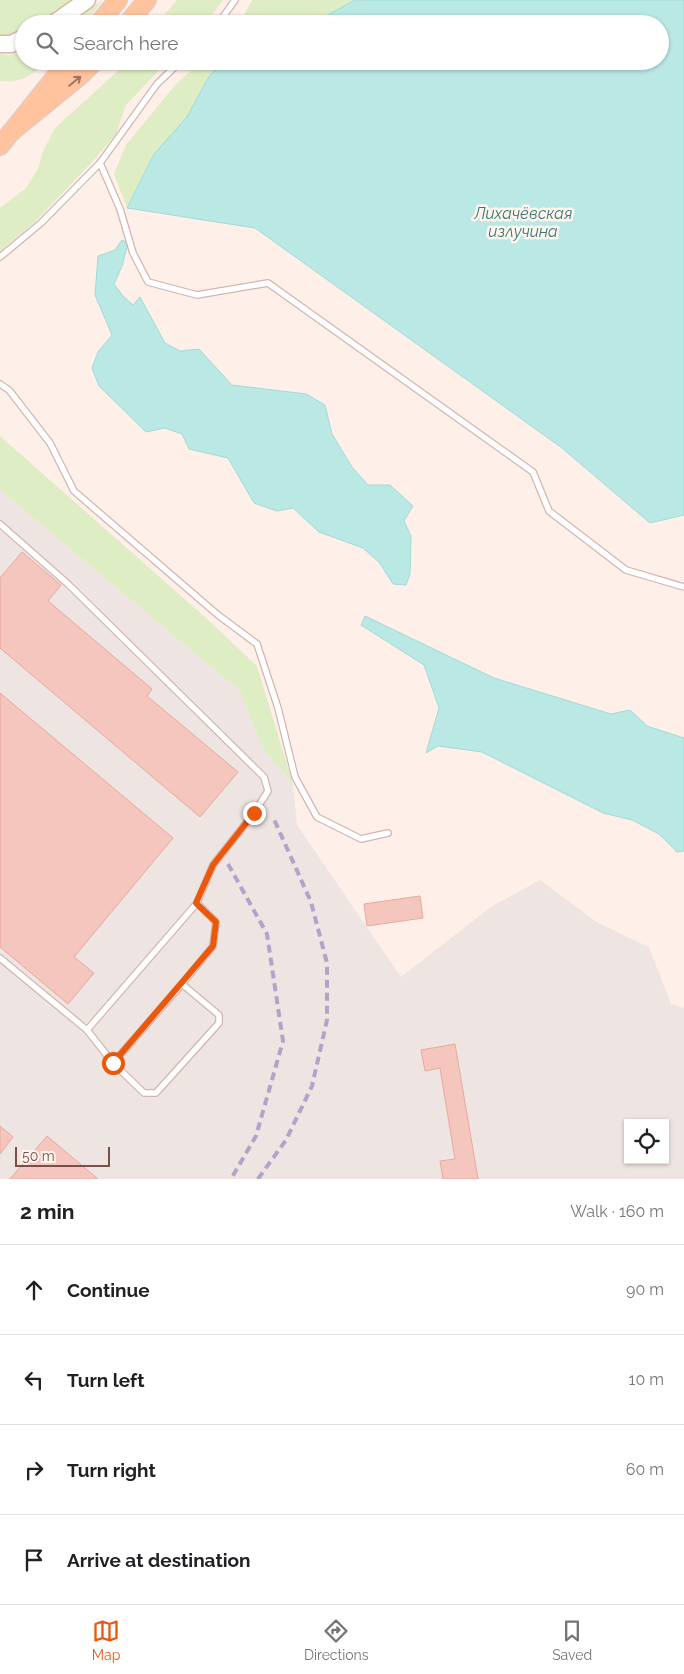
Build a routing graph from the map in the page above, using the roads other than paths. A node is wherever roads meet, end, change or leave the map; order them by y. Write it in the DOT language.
graph roads {
  1 [pos="87,0"];
  2 [pos="118,0"];
  3 [pos="147,0"];
  4 [pos="235,0"];
  5 [pos="66,15"];
  6 [pos="106,15"];
  7 [pos="134,15"];
  8 [pos="224,15"];
  9 [pos="15,42"];
  10 [pos="0,44"];
  11 [pos="60,70"];
  12 [pos="87,70"];
  13 [pos="172,70"];
  14 [pos="3,134"];
  15 [pos="100,163"];
  16 [pos="0,257"];
  17 [pos="0,384"];
  18 [pos="0,524"];
  19 [pos="684,587"];
  20 [pos="388,833"];
  21 [pos="196,903"];
  22 [pos="0,958"];
  23 [pos="182,984"];
  24 [pos="87,1030"];
  25 [pos="113,1063"];
  1 -- 5 [label="main road"];
  2 -- 6 [label="main road"];
  3 -- 7 [label="main road"];
  4 -- 8 [label="lane"];
  9 -- 10 [label="main road"];
  11 -- 14 [label="main road"];
  14 -- 12 [label="main road, one-way"];
  13 -- 15 [label="lane"];
  15 -- 16 [label="lane"];
  15 -- 19 [label="lane"];
  17 -- 20 [label="lane"];
  18 -- 21 [label="lane"];
  21 -- 23 [label="lane"];
  21 -- 24 [label="lane"];
  22 -- 24 [label="lane"];
  23 -- 25 [label="lane"];
  23 -- 25 [label="lane"];
  24 -- 25 [label="lane"];
}
